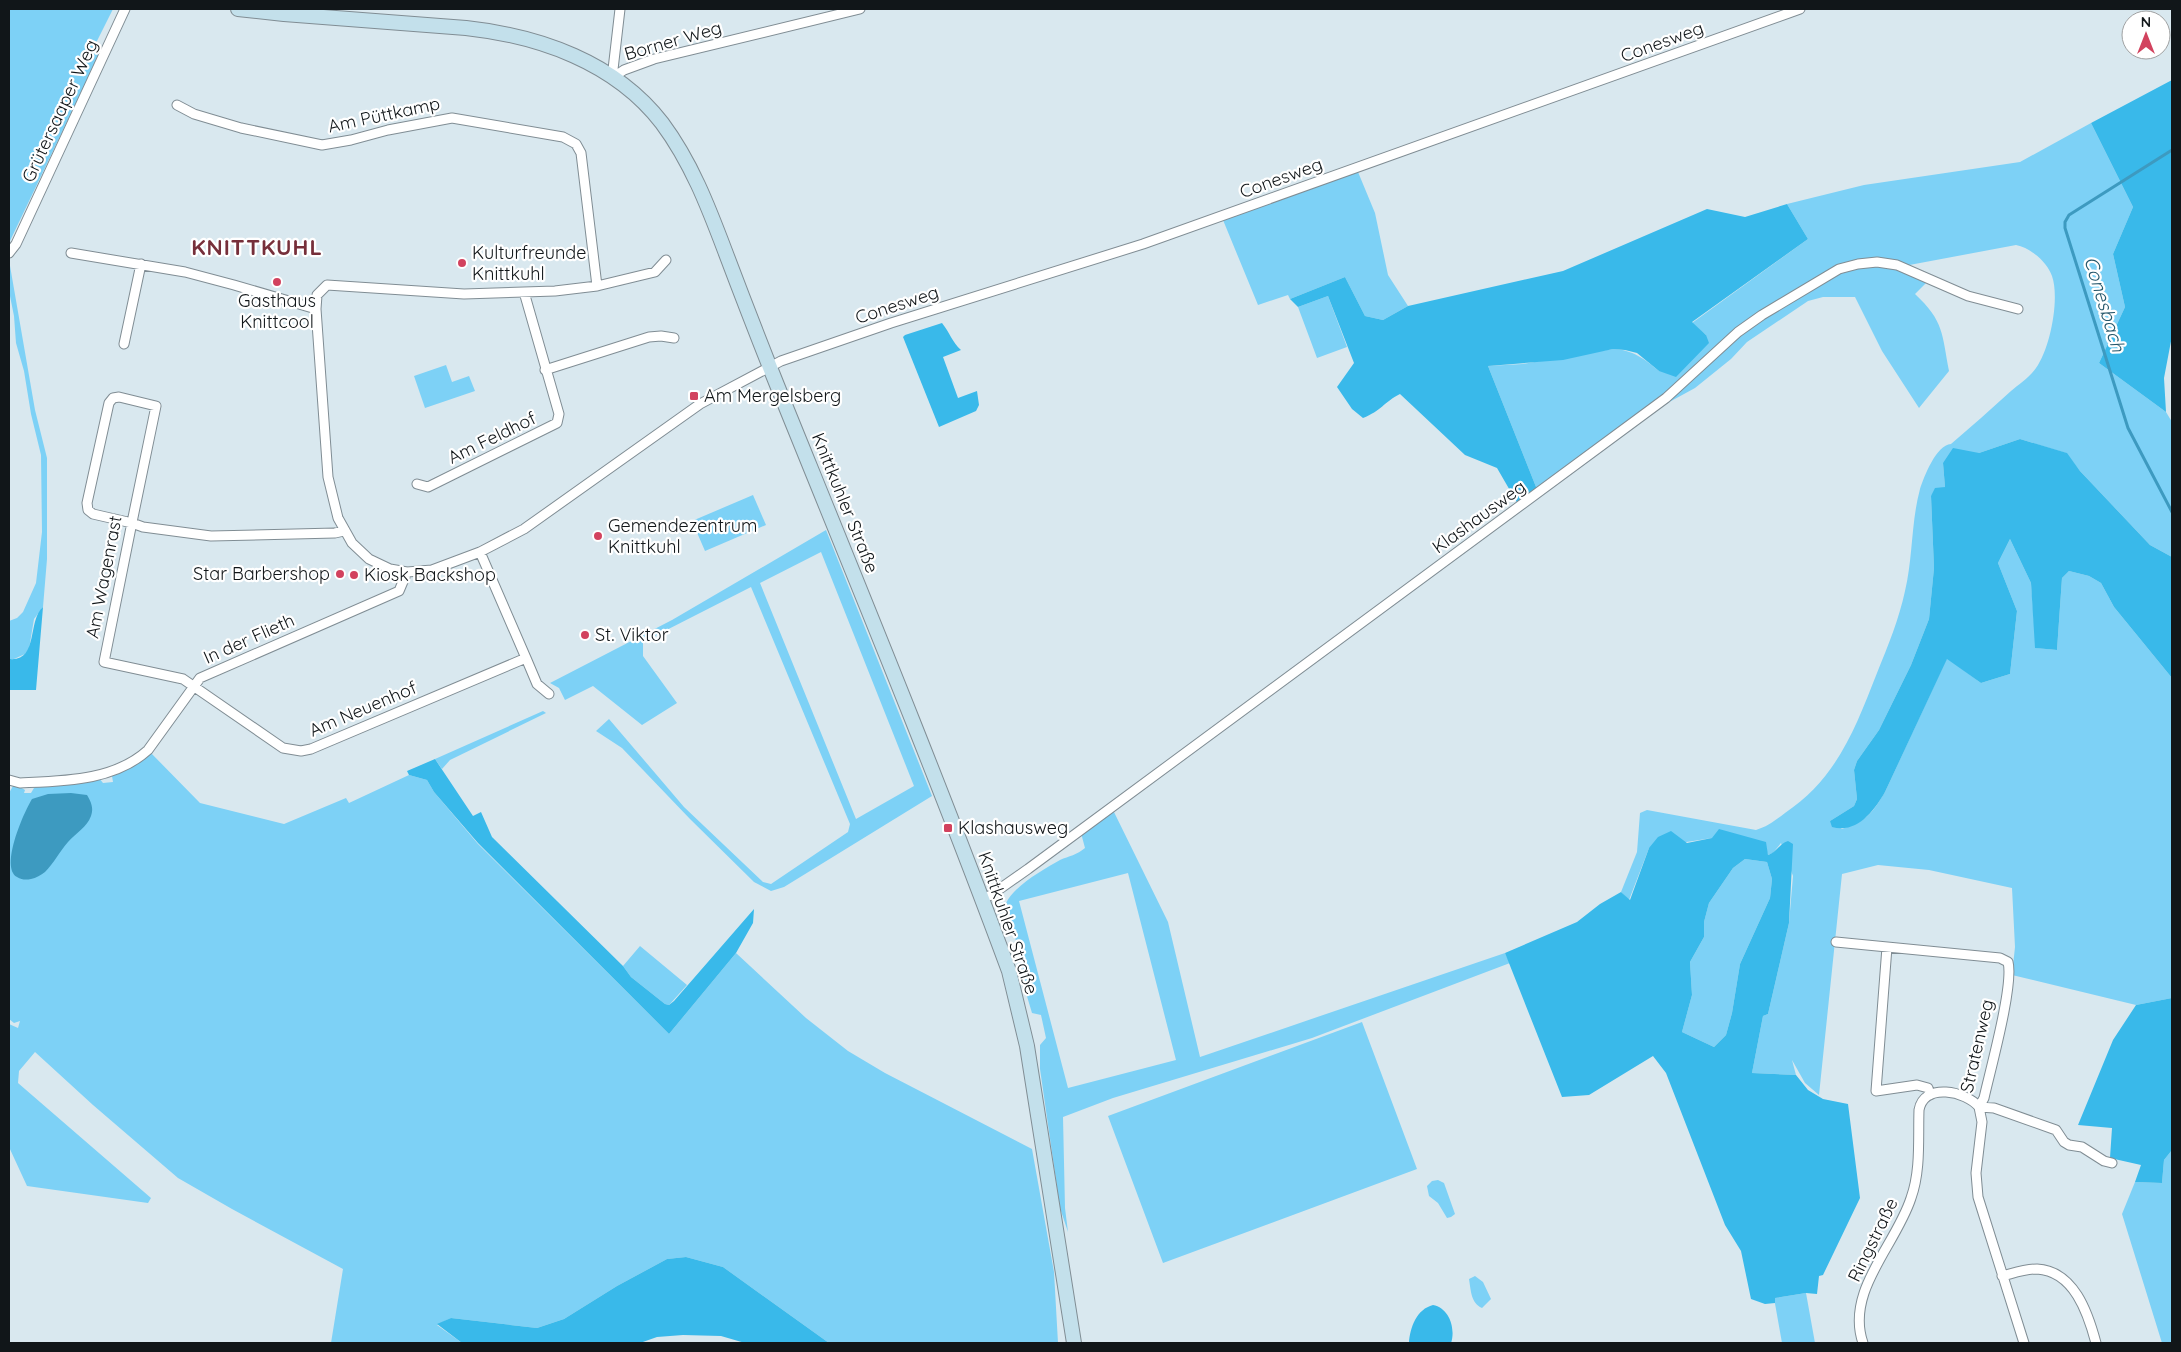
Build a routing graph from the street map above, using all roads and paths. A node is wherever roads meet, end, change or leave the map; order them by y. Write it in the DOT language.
graph roads {
  1 [pos="125,9"];
  2 [pos="238,9"];
  3 [pos="620,9"];
  4 [pos="860,9"];
  5 [pos="1800,9"];
  6 [pos="612,78"];
  7 [pos="177,105"];
  8 [pos="9,253"];
  9 [pos="71,253"];
  10 [pos="666,260"];
  11 [pos="141,264"];
  12 [pos="597,286"];
  13 [pos="524,292"];
  14 [pos="2018,309"];
  15 [pos="316,310"];
  16 [pos="674,338"];
  17 [pos="124,344"];
  18 [pos="770,366"];
  19 [pos="545,370"];
  20 [pos="417,484"];
  21 [pos="132,523"];
  22 [pos="344,531"];
  23 [pos="480,552"];
  24 [pos="407,572"];
  25 [pos="526,658"];
  26 [pos="194,686"];
  27 [pos="549,694"];
  28 [pos="9,780"];
  29 [pos="982,899"];
  30 [pos="1836,942"];
  31 [pos="1887,947"];
  32 [pos="1930,1095"];
  33 [pos="1979,1107"];
  34 [pos="2112,1163"];
  35 [pos="2002,1276"];
  36 [pos="1074,1343"];
  37 [pos="1863,1343"];
  38 [pos="2024,1343"];
  39 [pos="2096,1343"];
  1 -- 8 [label="street, Grütersaaper Weg"];
  2 -- 6 [label="street, Knittkuhler Straße"];
  3 -- 6 [label="street"];
  4 -- 6 [label="street, Borner Weg"];
  5 -- 18 [label="street, Conesweg"];
  6 -- 18 [label="street, Knittkuhler Straße"];
  7 -- 12 [label="street, Am Püttkamp"];
  9 -- 11 [label="street"];
  10 -- 12 [label="street"];
  11 -- 15 [label="street"];
  11 -- 17 [label="street"];
  12 -- 13 [label="street"];
  13 -- 15 [label="street"];
  13 -- 19 [label="street, Am Feldhof"];
  14 -- 29 [label="street, Klashausweg"];
  15 -- 22 [label="street"];
  16 -- 19 [label="street"];
  18 -- 23 [label="street"];
  18 -- 29 [label="street, Knittkuhler Straße"];
  19 -- 20 [label="street, Am Feldhof"];
  21 -- 21 [label="street, Am Wagenrast"];
  21 -- 22 [label="street"];
  21 -- 26 [label="street, Am Wagenrast"];
  22 -- 24 [label="street"];
  23 -- 24 [label="street"];
  23 -- 25 [label="street"];
  24 -- 26 [label="street, In der Flieth"];
  25 -- 26 [label="street, Am Neuenhof"];
  25 -- 27 [label="street"];
  26 -- 28 [label="street, In der Flieth"];
  29 -- 36 [label="street, Knittkuhler Straße"];
  30 -- 31 [label="street, Stratenweg"];
  31 -- 32 [label="street"];
  31 -- 33 [label="street, Stratenweg"];
  32 -- 33 [label="street"];
  32 -- 37 [label="street, Ringstraße"];
  33 -- 34 [label="street"];
  33 -- 35 [label="street, Stratenweg"];
  35 -- 38 [label="street, Stratenweg"];
  35 -- 39 [label="street"];
}
